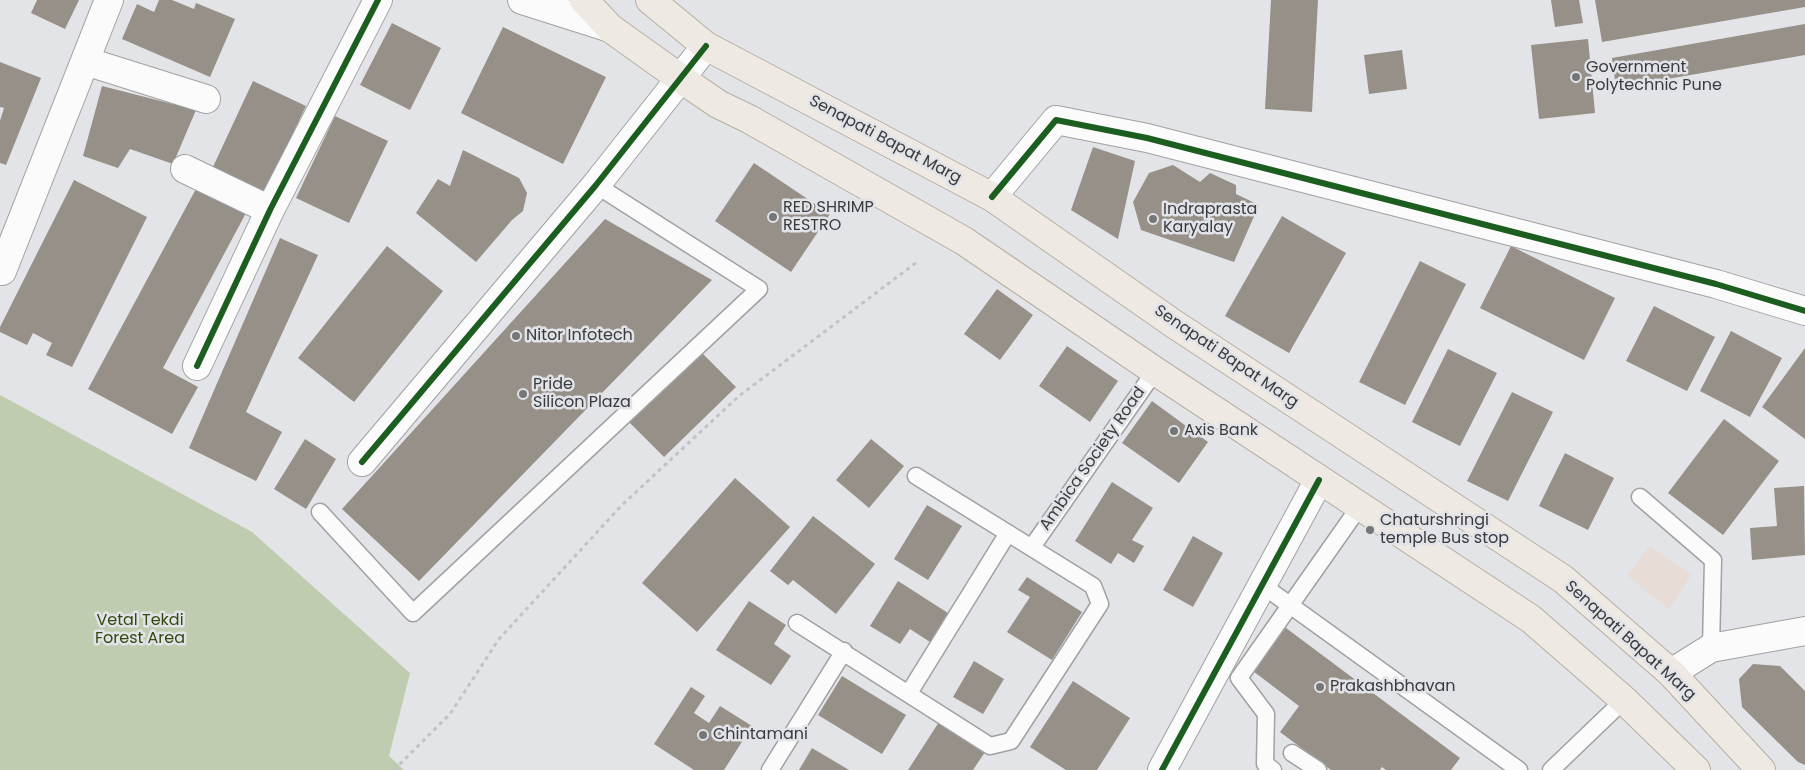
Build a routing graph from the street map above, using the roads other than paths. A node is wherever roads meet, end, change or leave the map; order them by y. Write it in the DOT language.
graph roads {
  1 [pos="109,0"];
  2 [pos="378,0"];
  3 [pos="522,0"];
  4 [pos="584,0"];
  5 [pos="650,0"];
  6 [pos="610,28"];
  7 [pos="706,46"];
  8 [pos="85,61"];
  9 [pos="680,78"];
  10 [pos="206,99"];
  11 [pos="185,169"];
  12 [pos="596,185"];
  13 [pos="992,198"];
  14 [pos="270,210"];
  15 [pos="2,271"];
  16 [pos="1805,311"];
  17 [pos="197,366"];
  18 [pos="1155,371"];
  19 [pos="362,462"];
  20 [pos="916,476"];
  21 [pos="1319,480"];
  22 [pos="1640,497"];
  23 [pos="1360,506"];
  24 [pos="320,512"];
  25 [pos="1008,533"];
  26 [pos="1032,547"];
  27 [pos="1262,585"];
  28 [pos="1290,605"];
  29 [pos="796,623"];
  30 [pos="1805,631"];
  31 [pos="1710,648"];
  32 [pos="844,651"];
  33 [pos="1671,673"];
  34 [pos="909,693"];
  35 [pos="1624,700"];
  36 [pos="1292,753"];
  37 [pos="770,770"];
  38 [pos="1162,770"];
  39 [pos="1274,770"];
  40 [pos="1318,770"];
  41 [pos="1519,770"];
  42 [pos="1551,770"];
  43 [pos="1696,770"];
  44 [pos="1761,770"];
  1 -- 8 [label="street"];
  2 -- 14 [label="street"];
  3 -- 6 [label="street"];
  4 -- 6 [label="main road"];
  5 -- 7 [label="main road, Senapati Bapat Marg"];
  6 -- 9 [label="main road"];
  7 -- 9 [label="street"];
  7 -- 13 [label="main road, Senapati Bapat Marg"];
  8 -- 10 [label="street"];
  8 -- 15 [label="street"];
  9 -- 12 [label="street"];
  9 -- 18 [label="main road"];
  11 -- 14 [label="street"];
  12 -- 19 [label="street"];
  12 -- 24 [label="lane"];
  13 -- 16 [label="street"];
  13 -- 33 [label="main road, Senapati Bapat Marg"];
  14 -- 17 [label="street"];
  18 -- 21 [label="main road"];
  18 -- 26 [label="lane, Ambica Society Road"];
  20 -- 25 [label="lane"];
  21 -- 23 [label="main road"];
  21 -- 27 [label="street"];
  22 -- 31 [label="lane"];
  23 -- 28 [label="lane"];
  23 -- 35 [label="main road"];
  25 -- 26 [label="lane"];
  25 -- 34 [label="lane"];
  26 -- 34 [label="lane"];
  27 -- 28 [label="lane"];
  27 -- 38 [label="street"];
  28 -- 39 [label="lane"];
  28 -- 41 [label="lane"];
  29 -- 32 [label="lane"];
  30 -- 31 [label="street"];
  31 -- 33 [label="street"];
  32 -- 34 [label="lane"];
  32 -- 37 [label="lane"];
  33 -- 44 [label="main road, Senapati Bapat Marg"];
  35 -- 42 [label="lane"];
  35 -- 43 [label="main road"];
  36 -- 40 [label="lane"];
}
